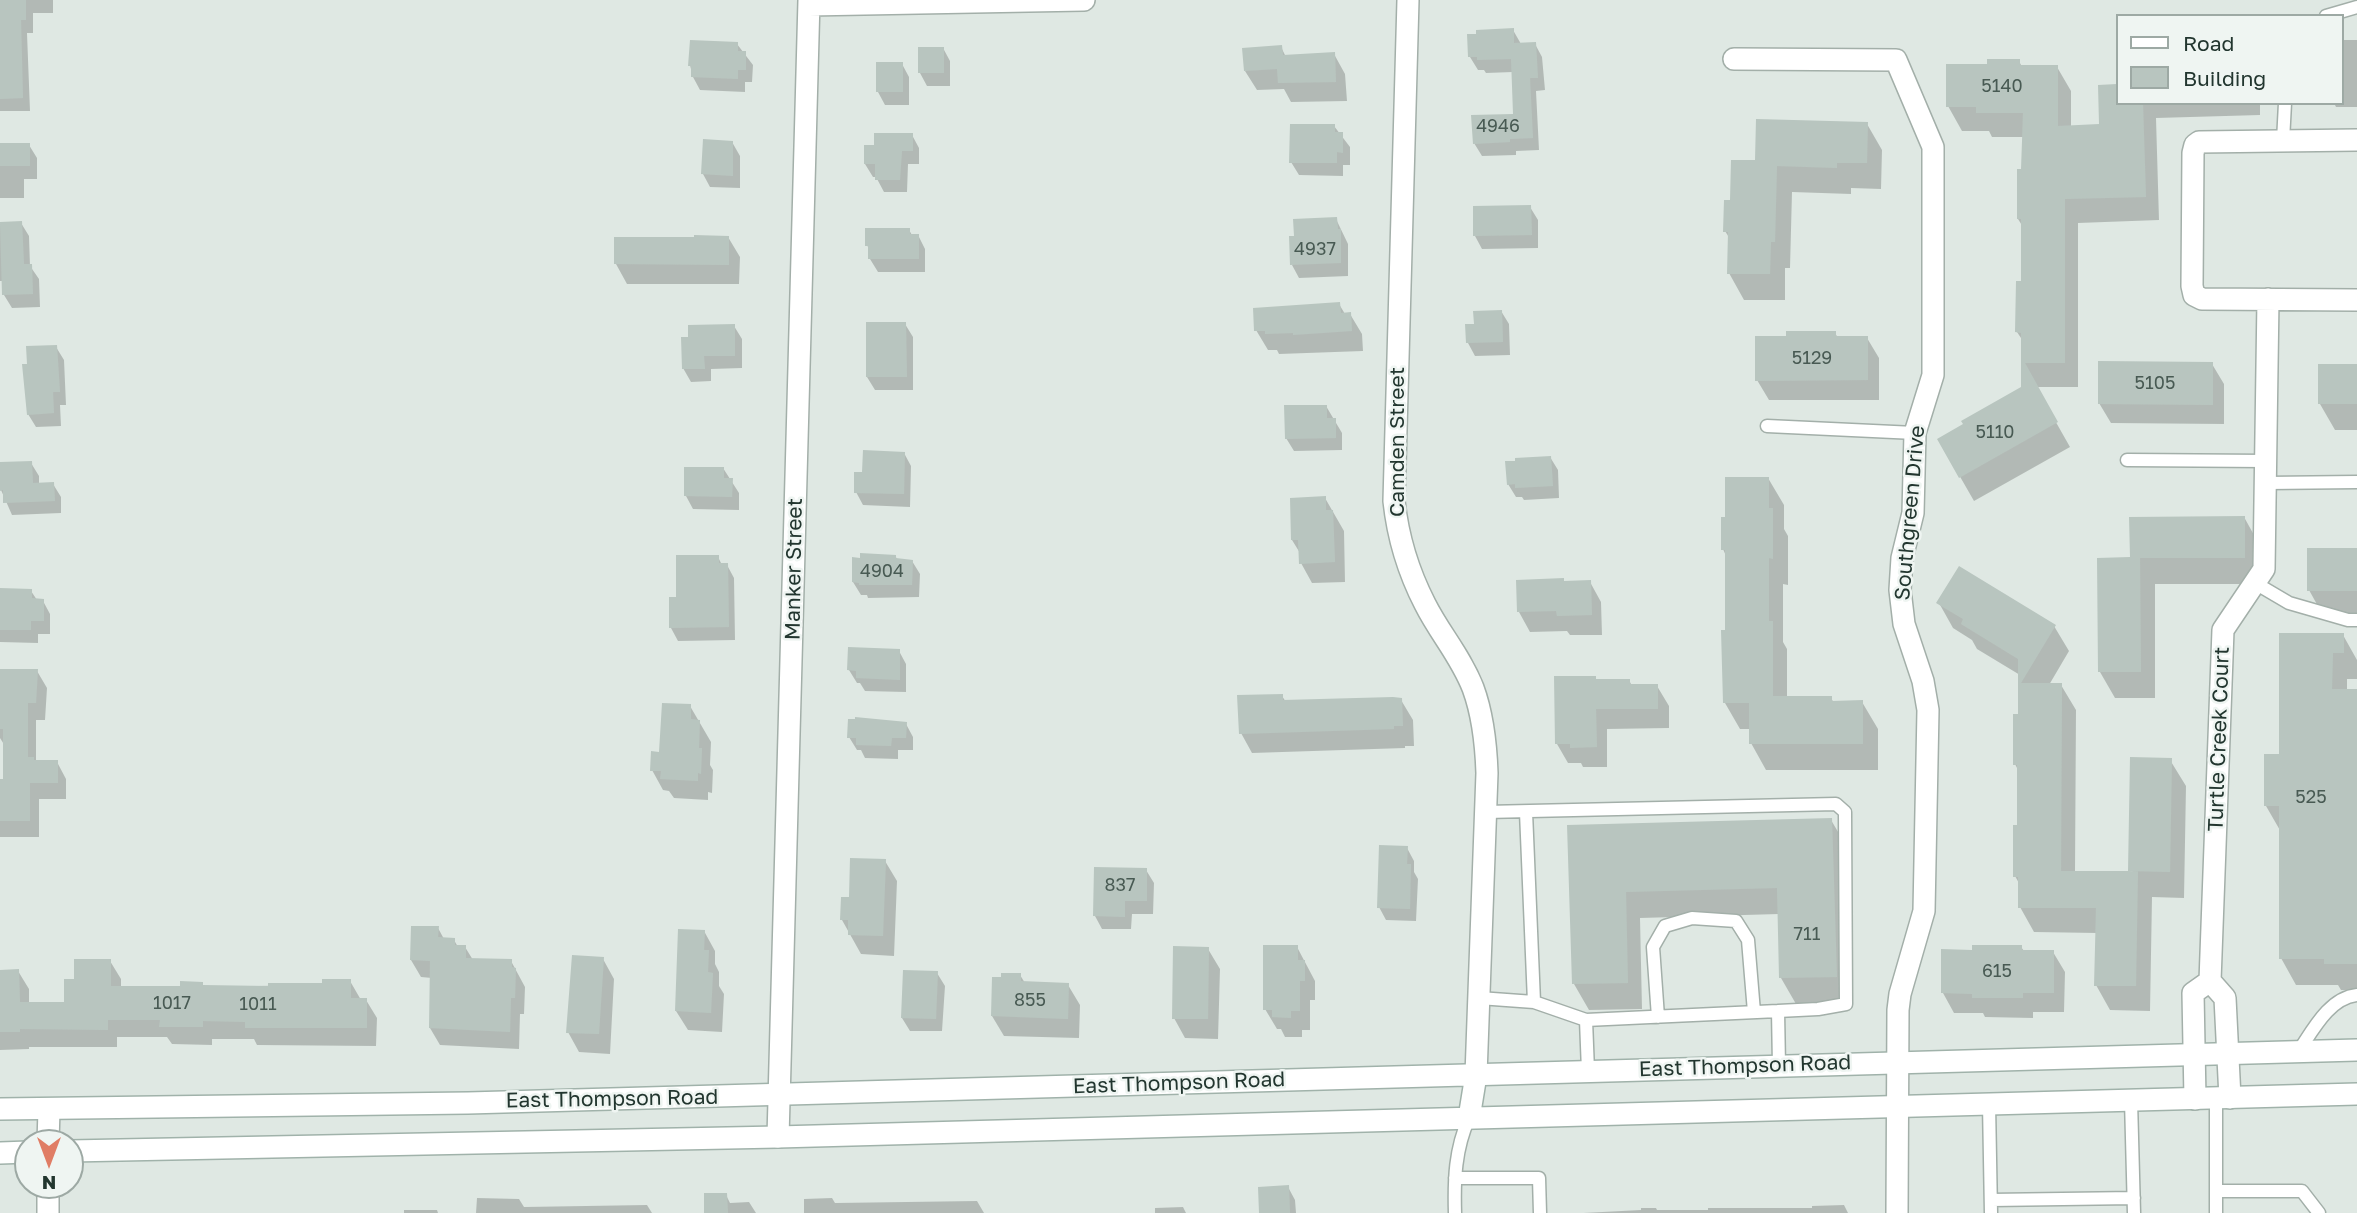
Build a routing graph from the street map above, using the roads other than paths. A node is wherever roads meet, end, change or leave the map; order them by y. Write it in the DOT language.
graph roads {
  1 [pos="1084,0"];
  2 [pos="1408,0"];
  3 [pos="809,3"];
  4 [pos="2357,7"];
  5 [pos="2333,14"];
  6 [pos="1734,59"];
  7 [pos="2285,105"];
  8 [pos="2357,140"];
  9 [pos="2283,141"];
  10 [pos="2268,299"];
  11 [pos="2357,300"];
  12 [pos="1767,426"];
  13 [pos="1915,433"];
  14 [pos="2127,460"];
  15 [pos="2267,461"];
  16 [pos="2357,482"];
  17 [pos="2267,483"];
  18 [pos="2255,583"];
  19 [pos="2357,620"];
  20 [pos="1486,812"];
  21 [pos="1526,812"];
  22 [pos="2210,981"];
  23 [pos="2357,995"];
  24 [pos="1479,998"];
  25 [pos="1534,1002"];
  26 [pos="1779,1011"];
  27 [pos="1754,1012"];
  28 [pos="1658,1017"];
  29 [pos="1586,1020"];
  30 [pos="2357,1050"];
  31 [pos="2298,1052"];
  32 [pos="2228,1054"];
  33 [pos="2194,1055"];
  34 [pos="1899,1062"];
  35 [pos="1779,1066"];
  36 [pos="1588,1071"];
  37 [pos="1476,1075"];
  38 [pos="2357,1094"];
  39 [pos="780,1095"];
  40 [pos="1897,1098"];
  41 [pos="2214,1098"];
  42 [pos="2132,1100"];
  43 [pos="1989,1104"];
  44 [pos="0,1109"];
  45 [pos="49,1109"];
  46 [pos="1469,1118"];
  47 [pos="48,1129"];
  48 [pos="778,1137"];
  49 [pos="84,1152"];
  50 [pos="1455,1178"];
  51 [pos="2216,1191"];
  52 [pos="2134,1198"];
  53 [pos="1991,1206"];
  54 [pos="1455,1213"];
  55 [pos="1540,1213"];
  56 [pos="1897,1213"];
  57 [pos="2134,1213"];
  58 [pos="2216,1213"];
  59 [pos="2319,1213"];
  1 -- 3 [label="street"];
  2 -- 20 [label="street, Camden Street"];
  3 -- 39 [label="street, Manker Street"];
  4 -- 5 [label="lane"];
  6 -- 13 [label="street, Southgreen Drive"];
  7 -- 9 [label="lane"];
  8 -- 9 [label="street"];
  9 -- 10 [label="street"];
  10 -- 11 [label="street"];
  10 -- 15 [label="street, Turtle Creek Court"];
  12 -- 13 [label="lane"];
  13 -- 34 [label="street, Southgreen Drive"];
  14 -- 15 [label="lane"];
  15 -- 17 [label="street, Turtle Creek Court"];
  16 -- 17 [label="lane"];
  17 -- 18 [label="street, Turtle Creek Court"];
  18 -- 19 [label="lane"];
  18 -- 22 [label="street, Turtle Creek Court"];
  20 -- 21 [label="lane"];
  20 -- 24 [label="street, Camden Street"];
  21 -- 25 [label="lane"];
  21 -- 26 [label="lane"];
  22 -- 32 [label="street"];
  22 -- 33 [label="street"];
  23 -- 31 [label="lane"];
  24 -- 25 [label="lane"];
  24 -- 37 [label="street, Camden Street"];
  25 -- 29 [label="lane"];
  26 -- 27 [label="lane"];
  26 -- 35 [label="lane"];
  27 -- 28 [label="lane"];
  27 -- 28 [label="lane"];
  28 -- 29 [label="lane"];
  29 -- 36 [label="lane"];
  30 -- 31 [label="street, East Thompson Road"];
  31 -- 32 [label="street, East Thompson Road"];
  32 -- 33 [label="street, East Thompson Road"];
  32 -- 41 [label="street"];
  33 -- 34 [label="street, East Thompson Road"];
  33 -- 41 [label="street"];
  34 -- 35 [label="street, East Thompson Road"];
  34 -- 40 [label="street, Southgreen Drive"];
  35 -- 36 [label="street, East Thompson Road"];
  36 -- 37 [label="street, East Thompson Road"];
  37 -- 39 [label="street, East Thompson Road"];
  37 -- 46 [label="street, Camden Street"];
  38 -- 41 [label="street, East Thompson Road"];
  39 -- 45 [label="street, East Thompson Road"];
  39 -- 48 [label="street, Manker Street"];
  40 -- 43 [label="street, East Thompson Road"];
  40 -- 46 [label="street, East Thompson Road"];
  40 -- 56 [label="street, Southgreen Drive"];
  41 -- 42 [label="street, East Thompson Road"];
  41 -- 51 [label="lane"];
  42 -- 43 [label="street, East Thompson Road"];
  42 -- 52 [label="lane"];
  43 -- 53 [label="lane"];
  44 -- 45 [label="street, East Thompson Road"];
  45 -- 47 [label="street"];
  46 -- 48 [label="street, East Thompson Road"];
  46 -- 50 [label="lane"];
  48 -- 49 [label="street, East Thompson Road"];
  50 -- 54 [label="lane"];
  50 -- 55 [label="lane"];
  51 -- 58 [label="lane"];
  51 -- 59 [label="lane"];
  52 -- 53 [label="lane"];
  52 -- 57 [label="lane"];
}
